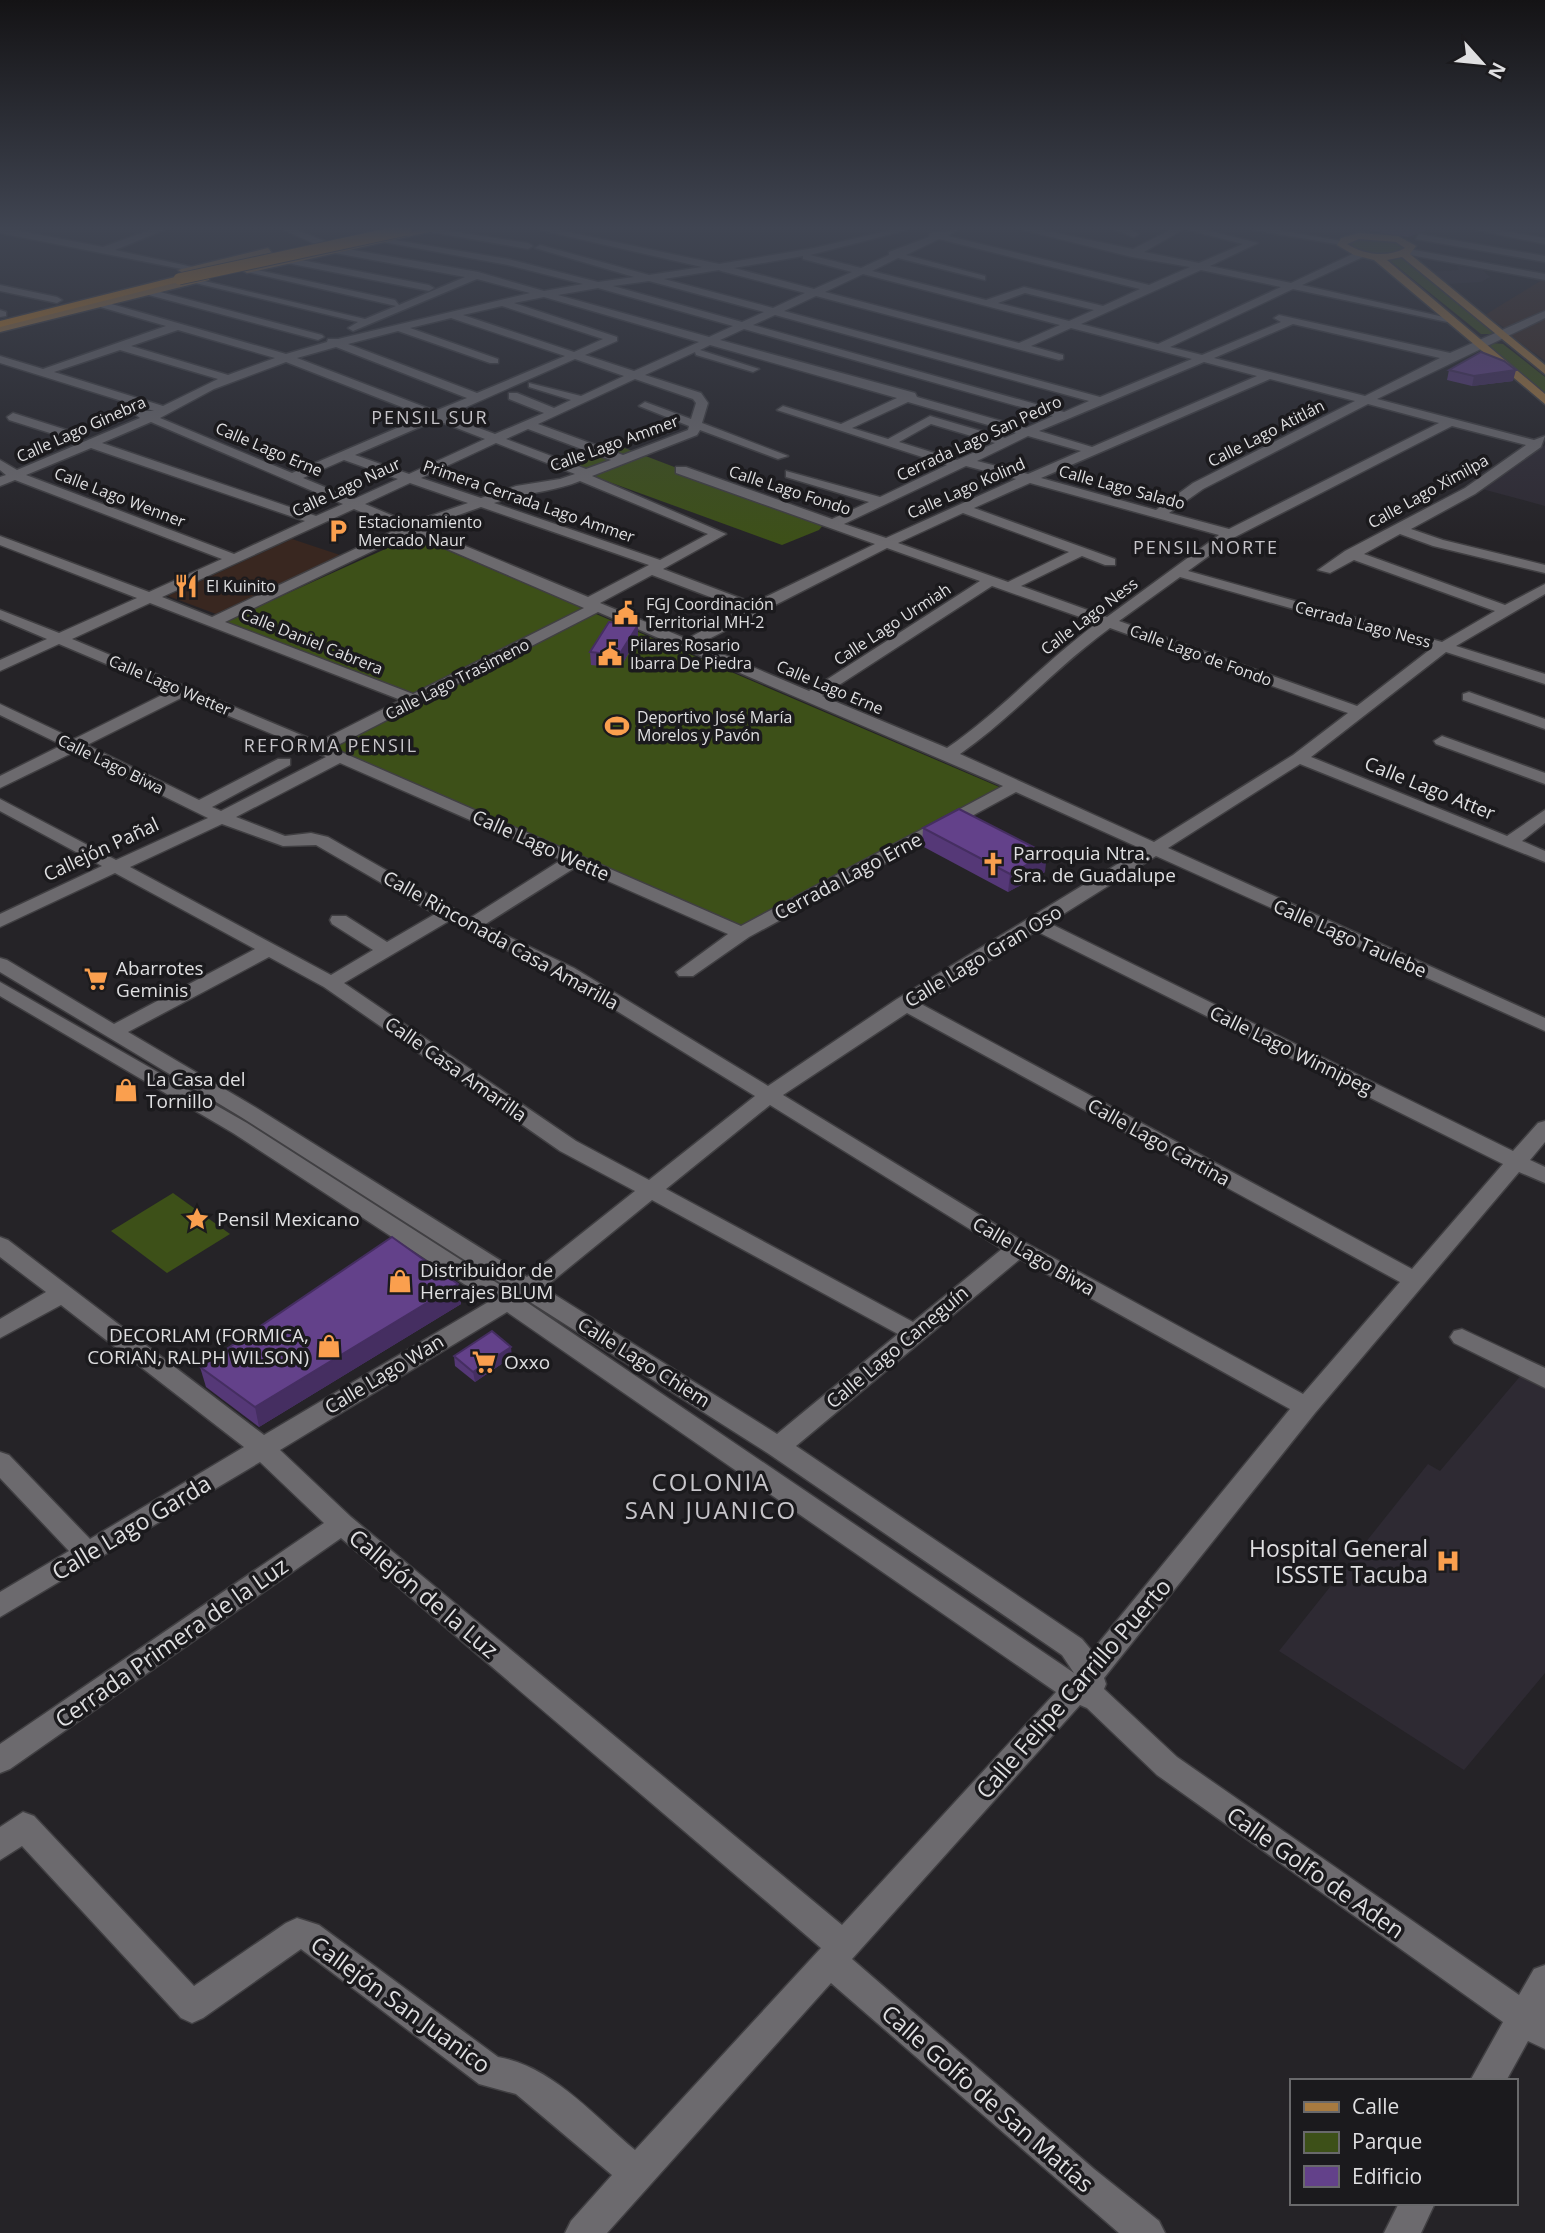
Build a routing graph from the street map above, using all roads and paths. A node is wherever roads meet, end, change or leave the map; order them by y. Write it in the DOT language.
graph roads {
  1 [pos="154,334"];
  2 [pos="198,334"];
  3 [pos="308,334"];
  4 [pos="334,334"];
  5 [pos="337,334"];
  6 [pos="357,334"];
  7 [pos="417,334"];
  8 [pos="512,334"];
  9 [pos="598,334"];
  10 [pos="684,334"];
  11 [pos="722,334"];
  12 [pos="775,334"];
  13 [pos="861,334"];
  14 [pos="973,334"];
  15 [pos="1049,334"];
  16 [pos="1108,334"];
  17 [pos="1189,334"];
  18 [pos="1260,334"];
  19 [pos="1349,334"];
  20 [pos="1468,334"];
  21 [pos="1504,334"];
  22 [pos="1500,336"];
  23 [pos="326,339"];
  24 [pos="707,341"];
  25 [pos="1479,344"];
  26 [pos="120,346"];
  27 [pos="1021,347"];
  28 [pos="1160,347"];
  29 [pos="688,349"];
  30 [pos="576,355"];
  31 [pos="1059,357"];
  32 [pos="277,358"];
  33 [pos="1451,358"];
  34 [pos="0,359"];
  35 [pos="1201,359"];
  36 [pos="494,360"];
  37 [pos="979,366"];
  38 [pos="752,369"];
  39 [pos="1545,371"];
  40 [pos="44,372"];
  41 [pos="634,374"];
  42 [pos="1267,376"];
  43 [pos="229,379"];
  44 [pos="944,382"];
  45 [pos="533,385"];
  46 [pos="513,396"];
  47 [pos="478,398"];
  48 [pos="908,398"];
  49 [pos="579,399"];
  50 [pos="1545,400"];
  51 [pos="1101,401"];
  52 [pos="1368,401"];
  53 [pos="645,406"];
  54 [pos="783,410"];
  55 [pos="157,411"];
  56 [pos="553,412"];
  57 [pos="1065,416"];
  58 [pos="13,417"];
  59 [pos="436,417"];
  60 [pos="1448,423"];
  61 [pos="526,424"];
  62 [pos="696,425"];
  63 [pos="842,428"];
  64 [pos="1028,431"];
  65 [pos="69,435"];
  66 [pos="494,438"];
  67 [pos="1541,441"];
  68 [pos="1006,442"];
  69 [pos="887,443"];
  70 [pos="91,444"];
  71 [pos="1094,450"];
  72 [pos="345,456"];
  73 [pos="782,456"];
  74 [pos="624,460"];
  75 [pos="960,463"];
  76 [pos="6,469"];
  77 [pos="681,470"];
  78 [pos="791,474"];
  79 [pos="584,475"];
  80 [pos="291,478"];
  81 [pos="406,478"];
  82 [pos="1028,480"];
  83 [pos="0,482"];
  84 [pos="880,501"];
  85 [pos="353,503"];
  86 [pos="478,503"];
  87 [pos="962,509"];
  88 [pos="1157,515"];
  89 [pos="315,520"];
  90 [pos="835,523"];
  91 [pos="411,527"];
  92 [pos="1398,529"];
  93 [pos="1230,534"];
  94 [pos="0,540"];
  95 [pos="888,542"];
  96 [pos="1080,552"];
  97 [pos="1350,554"];
  98 [pos="232,558"];
  99 [pos="1110,562"];
  100 [pos="657,567"];
  101 [pos="1545,569"];
  102 [pos="1325,570"];
  103 [pos="1180,573"];
  104 [pos="993,579"];
  105 [pos="1011,586"];
  106 [pos="1545,588"];
  107 [pos="149,597"];
  108 [pos="591,606"];
  109 [pos="754,608"];
  110 [pos="1505,610"];
  111 [pos="0,614"];
  112 [pos="215,621"];
  113 [pos="1107,621"];
  114 [pos="59,639"];
  115 [pos="685,646"];
  116 [pos="1444,646"];
  117 [pos="0,666"];
  118 [pos="1545,679"];
  119 [pos="184,690"];
  120 [pos="810,697"];
  121 [pos="1469,697"];
  122 [pos="415,700"];
  123 [pos="0,709"];
  124 [pos="1357,710"];
  125 [pos="1545,724"];
  126 [pos="1442,741"];
  127 [pos="74,746"];
  128 [pos="319,748"];
  129 [pos="947,755"];
  130 [pos="340,757"];
  131 [pos="1299,758"];
  132 [pos="284,762"];
  133 [pos="1545,779"];
  134 [pos="0,783"];
  135 [pos="1015,786"];
  136 [pos="0,804"];
  137 [pos="199,807"];
  138 [pos="1545,815"];
  139 [pos="222,818"];
  140 [pos="1509,843"];
  141 [pos="1155,851"];
  142 [pos="1545,857"];
  143 [pos="576,859"];
  144 [pos="113,865"];
  145 [pos="448,914"];
  146 [pos="339,920"];
  147 [pos="0,921"];
  148 [pos="1037,924"];
  149 [pos="471,925"];
  150 [pos="742,933"];
  151 [pos="270,949"];
  152 [pos="386,950"];
  153 [pos="0,964"];
  154 [pos="686,972"];
  155 [pos="331,983"];
  156 [pos="0,988"];
  157 [pos="904,1003"];
  158 [pos="1545,1025"];
  159 [pos="115,1031"];
  160 [pos="768,1096"];
  161 [pos="1545,1128"];
  162 [pos="1517,1162"];
  163 [pos="1545,1176"];
  164 [pos="648,1192"];
  165 [pos="0,1245"];
  166 [pos="1018,1248"];
  167 [pos="1414,1280"];
  168 [pos="63,1293"];
  169 [pos="516,1294"];
  170 [pos="0,1330"];
  171 [pos="914,1332"];
  172 [pos="1462,1337"];
  173 [pos="1545,1379"];
  174 [pos="1306,1407"];
  175 [pos="261,1447"];
  176 [pos="778,1447"];
  177 [pos="0,1462"];
  178 [pos="342,1524"];
  179 [pos="88,1554"];
  180 [pos="0,1606"];
  181 [pos="1087,1688"];
  182 [pos="0,1760"];
  183 [pos="12,1836"];
  184 [pos="838,1955"];
  185 [pos="1545,1980"];
  186 [pos="1534,2026"];
  187 [pos="1489,2079"];
  188 [pos="637,2174"];
  189 [pos="1417,2205"];
  190 [pos="583,2233"];
  191 [pos="1147,2233"];
  192 [pos="1402,2233"];
  1 -- 26 [label="street"];
  2 -- 32 [label="street"];
  3 -- 23 [label="street"];
  4 -- 23 [label="street"];
  5 -- 23 [label="street"];
  6 -- 23 [label="street"];
  7 -- 36 [label="street"];
  8 -- 30 [label="street"];
  9 -- 30 [label="street"];
  10 -- 24 [label="street"];
  11 -- 24 [label="street, Calle Lago Naur"];
  12 -- 44 [label="street"];
  13 -- 37 [label="street"];
  14 -- 27 [label="street"];
  15 -- 27 [label="street"];
  16 -- 28 [label="street"];
  17 -- 28 [label="street"];
  18 -- 35 [label="street, Cerrada Lago San Pedro"];
  19 -- 33 [label="street"];
  20 -- 25 [label="main road"];
  21 -- 22 [label="street, Calle Lago Atitlán"];
  22 -- 25 [label="street, Calle Lago Atitlán"];
  22 -- 39 [label="main road"];
  23 -- 32 [label="street, Calle Lago Ginebra"];
  23 -- 47 [label="street"];
  24 -- 29 [label="street, Calle Lago Naur"];
  24 -- 48 [label="street"];
  25 -- 33 [label="street, Calle Lago Atitlán"];
  25 -- 50 [label="main road"];
  26 -- 40 [label="street"];
  26 -- 43 [label="street"];
  27 -- 31 [label="street"];
  27 -- 37 [label="street"];
  28 -- 35 [label="street"];
  29 -- 38 [label="street"];
  29 -- 41 [label="street, Calle Lago Naur"];
  30 -- 41 [label="street"];
  30 -- 47 [label="street"];
  32 -- 43 [label="street, Calle Lago Ginebra"];
  32 -- 59 [label="street"];
  33 -- 52 [label="street, Calle Lago Atitlán"];
  34 -- 40 [label="street, Calle Lago Erne"];
  35 -- 42 [label="street"];
  35 -- 51 [label="street, Cerrada Lago San Pedro"];
  37 -- 44 [label="street"];
  37 -- 51 [label="street"];
  40 -- 55 [label="street, Calle Lago Erne"];
  41 -- 49 [label="street, Calle Lago Naur"];
  41 -- 62 [label="street, Calle Lago Ammer"];
  42 -- 52 [label="street"];
  42 -- 71 [label="street, Calle Lago Kolind"];
  43 -- 55 [label="street, Calle Lago Ginebra"];
  44 -- 48 [label="street"];
  44 -- 57 [label="street"];
  45 -- 49 [label="street"];
  46 -- 56 [label="street"];
  47 -- 59 [label="street"];
  48 -- 63 [label="street"];
  48 -- 64 [label="street"];
  49 -- 56 [label="street, Calle Lago Naur"];
  51 -- 57 [label="street, Cerrada Lago San Pedro"];
  52 -- 60 [label="street"];
  52 -- 88 [label="street, Calle Lago Atitlán"];
  53 -- 62 [label="street"];
  54 -- 63 [label="street, Calle Lago Salado"];
  55 -- 70 [label="street, Calle Lago Ginebra"];
  55 -- 76 [label="street, Calle Lago Ginebra"];
  55 -- 80 [label="street, Calle Lago Erne"];
  56 -- 61 [label="street, Calle Lago Naur"];
  57 -- 64 [label="street, Cerrada Lago San Pedro"];
  58 -- 65 [label="street"];
  59 -- 66 [label="street"];
  59 -- 72 [label="street"];
  60 -- 67 [label="street"];
  60 -- 93 [label="street, Calle Lago Ness"];
  61 -- 66 [label="street, Calle Lago Naur"];
  61 -- 74 [label="street"];
  62 -- 73 [label="street"];
  62 -- 74 [label="street, Calle Lago Ammer"];
  63 -- 69 [label="street, Calle Lago Salado"];
  64 -- 68 [label="street, Cerrada Lago San Pedro"];
  64 -- 71 [label="street"];
  66 -- 79 [label="street"];
  66 -- 81 [label="street, Calle Lago Naur"];
  67 -- 92 [label="street, Calle Lago Ximilpa"];
  68 -- 69 [label="street"];
  68 -- 75 [label="street, Cerrada Lago San Pedro"];
  69 -- 75 [label="street, Calle Lago Salado"];
  70 -- 76 [label="street, Calle Lago Ginebra"];
  70 -- 89 [label="street"];
  71 -- 82 [label="street, Calle Lago Kolind"];
  72 -- 80 [label="street"];
  72 -- 81 [label="street, Primera Cerrada Lago Ammer"];
  74 -- 79 [label="street, Calle Lago Ammer"];
  75 -- 82 [label="street, Calle Lago Salado"];
  75 -- 84 [label="street, Cerrada Lago San Pedro"];
  76 -- 83 [label="street, Calle Lago Ginebra"];
  76 -- 98 [label="street, Calle Lago Wenner"];
  77 -- 90 [label="street, Calle Lago Fondo"];
  78 -- 84 [label="street"];
  79 -- 86 [label="street, Calle Lago Ammer"];
  79 -- 100 [label="street, Calle Lago Trasimeno"];
  80 -- 85 [label="street, Calle Lago Erne"];
  81 -- 85 [label="street, Calle Lago Naur"];
  81 -- 86 [label="street, Primera Cerrada Lago Ammer"];
  82 -- 87 [label="street, Calle Lago Kolind"];
  82 -- 88 [label="street, Calle Lago Salado"];
  84 -- 90 [label="street, Cerrada Lago San Pedro"];
  85 -- 89 [label="street, Calle Lago Naur"];
  85 -- 91 [label="street, Calle Lago Erne"];
  86 -- 91 [label="street, Calle Lago Ammer"];
  86 -- 100 [label="street, Primera Cerrada Lago Ammer"];
  87 -- 95 [label="street, Calle Lago Kolind"];
  87 -- 96 [label="street"];
  88 -- 93 [label="street, Calle Lago Salado"];
  89 -- 98 [label="street, Calle Lago Naur"];
  90 -- 95 [label="street, Calle Lago Fondo"];
  91 -- 108 [label="street, Calle Lago Erne"];
  91 -- 112 [label="street, Calle Lago Ammer"];
  92 -- 97 [label="street, Calle Lago Ximilpa"];
  92 -- 101 [label="street"];
  93 -- 103 [label="street, Calle Lago Ness"];
  94 -- 107 [label="street, Calle Daniel Cabrera"];
  95 -- 104 [label="street, Calle Lago de Fondo"];
  95 -- 109 [label="street, Calle Lago Kolind"];
  96 -- 99 [label="street"];
  96 -- 105 [label="street"];
  97 -- 102 [label="street, Calle Lago Ximilpa"];
  97 -- 110 [label="street"];
  98 -- 107 [label="street, Calle Lago Naur"];
  100 -- 108 [label="street, Calle Lago Trasimeno"];
  100 -- 109 [label="street, Primera Cerrada Lago Ammer"];
  103 -- 113 [label="street, Calle Lago Ness"];
  103 -- 116 [label="street, Cerrada Lago Ness"];
  104 -- 105 [label="street, Calle Lago de Fondo"];
  104 -- 120 [label="street, Calle Lago Urmiah"];
  105 -- 113 [label="street, Calle Lago de Fondo"];
  106 -- 110 [label="street, Calle Lago Gran Oso"];
  107 -- 112 [label="street, Calle Daniel Cabrera"];
  107 -- 114 [label="street, Calle Lago Naur"];
  108 -- 115 [label="street, Calle Lago Erne"];
  108 -- 122 [label="street, Calle Lago Trasimeno"];
  109 -- 115 [label="street, Calle Lago Kolind"];
  110 -- 116 [label="street, Calle Lago Gran Oso"];
  111 -- 114 [label="street, Calle Lago Wetter"];
  112 -- 122 [label="street, Calle Daniel Cabrera"];
  113 -- 124 [label="street, Calle Lago de Fondo"];
  113 -- 129 [label="street, Calle Lago Ness"];
  114 -- 117 [label="street, Calle Lago Naur"];
  114 -- 119 [label="street, Calle Lago Wetter"];
  115 -- 120 [label="street, Calle Lago Erne"];
  116 -- 118 [label="street, Cerrada Lago Ness"];
  116 -- 124 [label="street, Calle Lago Gran Oso"];
  119 -- 127 [label="street"];
  119 -- 128 [label="street, Calle Lago Wetter"];
  120 -- 129 [label="street, Calle Lago Erne"];
  121 -- 125 [label="street"];
  122 -- 128 [label="street, Calle Lago Trasimeno"];
  123 -- 127 [label="street, Calle Lago Biwa"];
  124 -- 131 [label="street, Calle Lago Gran Oso"];
  126 -- 133 [label="street"];
  127 -- 134 [label="street"];
  127 -- 137 [label="street, Calle Lago Biwa"];
  128 -- 130 [label="street, Calle Lago Wetter"];
  129 -- 135 [label="street, Calle Lago Erne"];
  130 -- 139 [label="street"];
  130 -- 143 [label="street, Calle Lago Wette"];
  131 -- 140 [label="street, Calle Lago Atter"];
  131 -- 141 [label="street, Calle Lago Gran Oso"];
  132 -- 137 [label="street"];
  135 -- 141 [label="street, Calle Lago Erne"];
  135 -- 150 [label="street, Cerrada Lago Erne"];
  136 -- 144 [label="street, Calle Casa Amarilla"];
  137 -- 139 [label="street, Calle Lago Biwa"];
  138 -- 140 [label="street"];
  139 -- 144 [label="street, Callejón Pañal"];
  139 -- 145 [label="street, Calle Rinconada Casa Amarilla"];
  140 -- 142 [label="street, Calle Lago Atter"];
  141 -- 148 [label="street, Calle Lago Gran Oso"];
  141 -- 158 [label="street, Calle Lago Taulebe"];
  143 -- 149 [label="street"];
  143 -- 150 [label="street, Calle Lago Wette"];
  144 -- 147 [label="street, Callejón Pañal"];
  144 -- 151 [label="street, Calle Casa Amarilla"];
  145 -- 149 [label="street, Calle Rinconada Casa Amarilla"];
  145 -- 152 [label="street"];
  146 -- 152 [label="street"];
  148 -- 157 [label="street, Calle Lago Gran Oso"];
  148 -- 162 [label="street, Calle Lago Winnipeg"];
  149 -- 160 [label="street, Calle Rinconada Casa Amarilla"];
  150 -- 154 [label="street, Cerrada Lago Erne"];
  151 -- 155 [label="street, Calle Casa Amarilla"];
  151 -- 159 [label="street"];
  152 -- 155 [label="street"];
  153 -- 159 [label="street, Calle Lago Chiem"];
  155 -- 164 [label="street, Calle Casa Amarilla"];
  156 -- 169 [label="street, Calle Lago Chiem"];
  157 -- 160 [label="street, Calle Lago Gran Oso"];
  157 -- 167 [label="street, Calle Lago Cartina"];
  159 -- 169 [label="street, Calle Lago Chiem"];
  160 -- 164 [label="street, Calle Lago Gran Oso"];
  160 -- 166 [label="street, Calle Lago Biwa"];
  161 -- 162 [label="street, Calle Felipe Carrillo Puerto"];
  162 -- 163 [label="street, Calle Lago Winnipeg"];
  162 -- 167 [label="street, Calle Felipe Carrillo Puerto"];
  164 -- 169 [label="street, Calle Lago Gran Oso"];
  164 -- 171 [label="street, Calle Casa Amarilla"];
  165 -- 168 [label="street, Callejón de la Luz"];
  166 -- 171 [label="street, Calle Lago Caneguín"];
  166 -- 174 [label="street, Calle Lago Biwa"];
  167 -- 174 [label="street, Calle Felipe Carrillo Puerto"];
  168 -- 170 [label="street"];
  168 -- 175 [label="street, Callejón de la Luz"];
  169 -- 175 [label="street, Calle Lago Wan"];
  169 -- 176 [label="street, Calle Lago Chiem"];
  169 -- 181 [label="street, Calle Lago Chiem"];
  171 -- 176 [label="street, Calle Lago Caneguín"];
  172 -- 173 [label="street"];
  174 -- 181 [label="street, Calle Felipe Carrillo Puerto"];
  175 -- 178 [label="street, Callejón de la Luz"];
  175 -- 179 [label="street, Calle Lago Garda"];
  176 -- 181 [label="street, Calle Lago Chiem"];
  177 -- 179 [label="street"];
  178 -- 182 [label="street, Cerrada Primera de la Luz"];
  178 -- 184 [label="street, Callejón de la Luz"];
  179 -- 180 [label="street, Calle Lago Garda"];
  181 -- 184 [label="street, Calle Felipe Carrillo Puerto"];
  181 -- 186 [label="street, Calle Golfo de Aden"];
  183 -- 188 [label="street, Callejón San Juanico"];
  184 -- 188 [label="street, Calle Felipe Carrillo Puerto"];
  184 -- 191 [label="street, Calle Golfo de San Matías"];
  185 -- 186 [label="street"];
  186 -- 187 [label="street"];
  188 -- 190 [label="street, Calle Felipe Carrillo Puerto"];
  189 -- 192 [label="street"];
}
